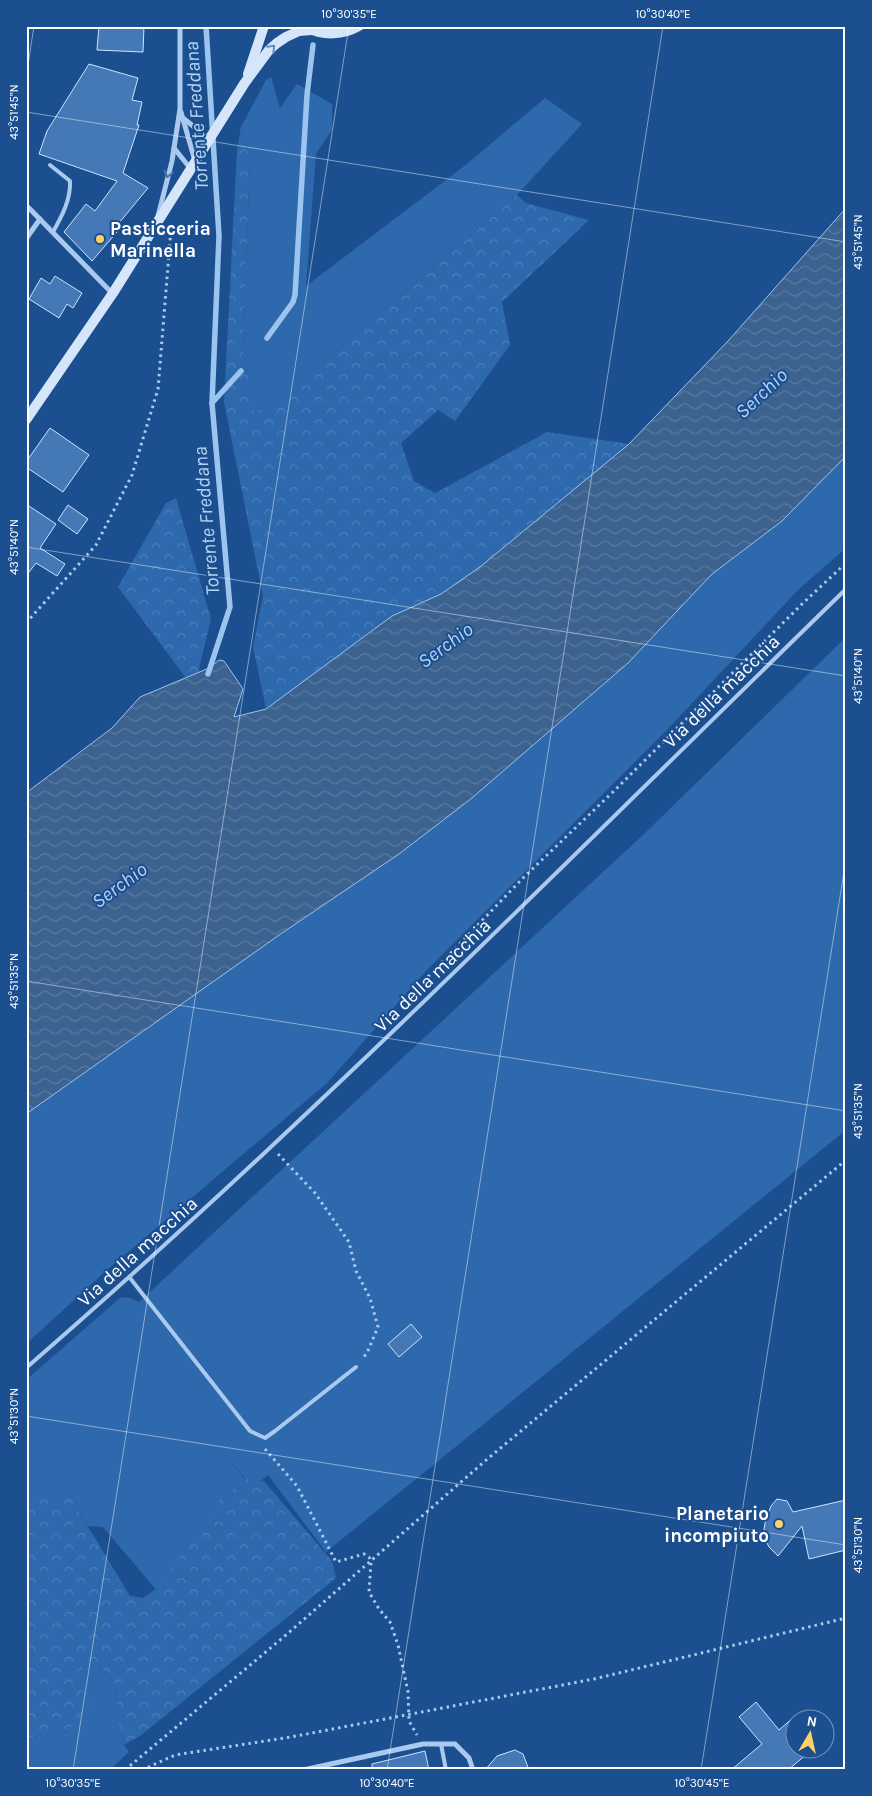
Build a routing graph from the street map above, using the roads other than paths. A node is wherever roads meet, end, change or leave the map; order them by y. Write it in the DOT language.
graph roads {
  1 [pos="180,26"];
  2 [pos="264,26"];
  3 [pos="359,26"];
  4 [pos="308,28"];
  5 [pos="244,84"];
  6 [pos="180,109"];
  7 [pos="182,117"];
  8 [pos="209,140"];
  9 [pos="174,148"];
  10 [pos="50,165"];
  11 [pos="192,165"];
  12 [pos="26,205"];
  13 [pos="40,219"];
  14 [pos="156,225"];
  15 [pos="53,232"];
  16 [pos="26,239"];
  17 [pos="113,293"];
  18 [pos="26,420"];
  19 [pos="846,589"];
  20 [pos="130,1278"];
  21 [pos="356,1367"];
  22 [pos="26,1368"];
  23 [pos="440,1744"];
  24 [pos="303,1770"];
  25 [pos="446,1770"];
  26 [pos="473,1770"];
  1 -- 6 [label="street"];
  2 -- 5 [label="main road"];
  3 -- 4 [label="main road"];
  5 -- 4 [label="main road, one-way"];
  5 -- 8 [label="main road"];
  6 -- 7 [label="street"];
  6 -- 9 [label="street"];
  7 -- 8 [label="street"];
  7 -- 11 [label="street"];
  8 -- 11 [label="main road"];
  9 -- 11 [label="street"];
  9 -- 14 [label="street, one-way"];
  10 -- 15 [label="lane"];
  11 -- 14 [label="main road"];
  12 -- 13 [label="street"];
  13 -- 15 [label="street"];
  13 -- 16 [label="street"];
  14 -- 17 [label="main road"];
  15 -- 17 [label="street"];
  17 -- 18 [label="main road"];
  19 -- 20 [label="lane, Via della macchia"];
  20 -- 21 [label="lane"];
  20 -- 22 [label="lane, Via della macchia"];
  23 -- 24 [label="street"];
  23 -- 25 [label="lane"];
  23 -- 26 [label="street"];
}
